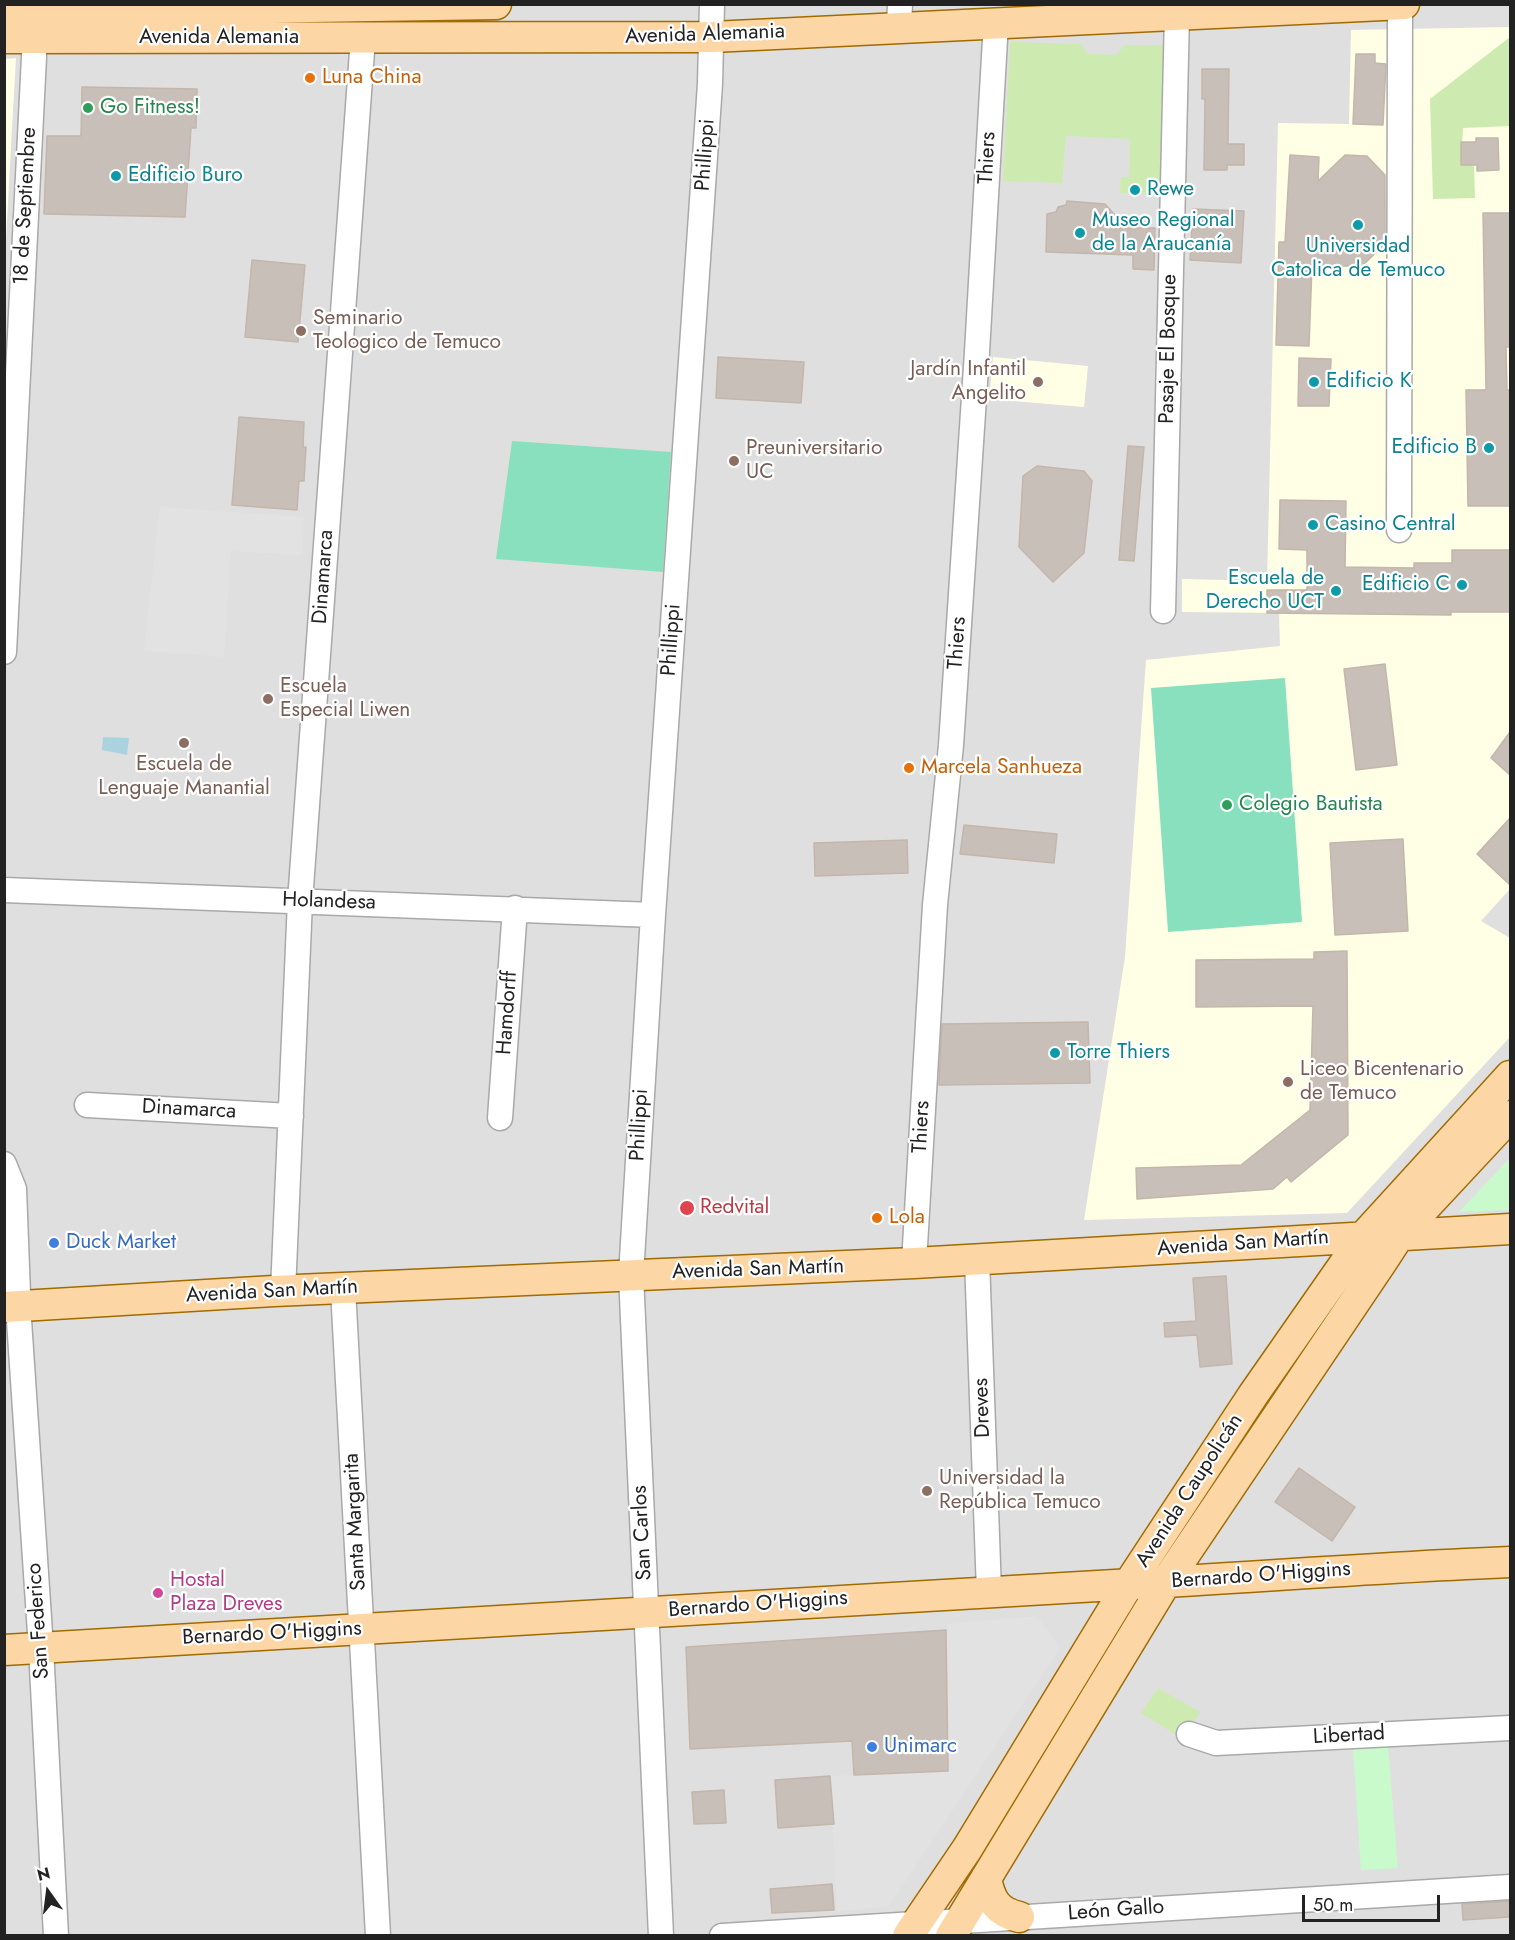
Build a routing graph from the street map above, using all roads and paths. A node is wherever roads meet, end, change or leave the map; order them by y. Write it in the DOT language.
graph roads {
  1 [pos="496,4"];
  2 [pos="712,4"];
  3 [pos="488,5"];
  4 [pos="1402,5"];
  5 [pos="402,7"];
  6 [pos="998,13"];
  7 [pos="1177,14"];
  8 [pos="900,16"];
  9 [pos="19,25"];
  10 [pos="712,37"];
  11 [pos="363,38"];
  12 [pos="1399,530"];
  13 [pos="1163,611"];
  14 [pos="4,652"];
  15 [pos="4,890"];
  16 [pos="300,901"];
  17 [pos="515,908"];
  18 [pos="653,915"];
  19 [pos="1510,1076"];
  20 [pos="87,1105"];
  21 [pos="291,1116"];
  22 [pos="1510,1116"];
  23 [pos="500,1118"];
  24 [pos="4,1164"];
  25 [pos="1510,1229"];
  26 [pos="1400,1234"];
  27 [pos="1364,1236"];
  28 [pos="977,1259"];
  29 [pos="914,1263"];
  30 [pos="631,1275"];
  31 [pos="343,1289"];
  32 [pos="283,1291"];
  33 [pos="12,1306"];
  34 [pos="1510,1562"];
  35 [pos="1166,1582"];
  36 [pos="1128,1585"];
  37 [pos="989,1592"];
  38 [pos="646,1613"];
  39 [pos="361,1629"];
  40 [pos="41,1648"];
  41 [pos="4,1650"];
  42 [pos="1510,1728"];
  43 [pos="1189,1734"];
  44 [pos="986,1878"];
  45 [pos="1510,1887"];
  46 [pos="1019,1917"];
  47 [pos="955,1928"];
  48 [pos="912,1929"];
  49 [pos="56,1935"];
  50 [pos="378,1935"];
  51 [pos="661,1935"];
  52 [pos="722,1935"];
  1 -- 3 [label="main road, Avenida Alemania"];
  2 -- 10 [label="street, Phillippi"];
  3 -- 5 [label="main road, Avenida Alemania"];
  4 -- 7 [label="main road, Avenida Alemania"];
  4 -- 12 [label="street"];
  5 -- 9 [label="main road, Avenida Alemania"];
  5 -- 11 [label="main road"];
  6 -- 7 [label="main road, Avenida Alemania"];
  6 -- 8 [label="main road, Avenida Alemania"];
  6 -- 29 [label="street, Thiers"];
  7 -- 13 [label="street, Pasaje El Bosque"];
  8 -- 10 [label="main road, Avenida Alemania"];
  9 -- 11 [label="main road, Avenida Alemania"];
  9 -- 14 [label="street, 18 de Septiembre"];
  10 -- 11 [label="main road, Avenida Alemania"];
  10 -- 18 [label="street, Phillippi"];
  11 -- 16 [label="street, Dinamarca"];
  15 -- 16 [label="street, Holandesa"];
  16 -- 17 [label="street, Holandesa"];
  16 -- 21 [label="street, Dinamarca"];
  17 -- 18 [label="street, Holandesa"];
  17 -- 23 [label="street, Hamdorff"];
  18 -- 30 [label="street, Phillippi"];
  19 -- 27 [label="main road, Avenida Caupolicán"];
  20 -- 21 [label="street, Dinamarca"];
  21 -- 32 [label="street, Dinamarca"];
  22 -- 26 [label="main road, Avenida Caupolicán"];
  24 -- 33 [label="street"];
  25 -- 26 [label="main road, Avenida San Martín"];
  26 -- 27 [label="main road, Avenida San Martín"];
  26 -- 35 [label="main road, Avenida Caupolicán"];
  27 -- 28 [label="main road, Avenida San Martín"];
  27 -- 36 [label="main road, Avenida Caupolicán"];
  28 -- 29 [label="main road, Avenida San Martín"];
  28 -- 37 [label="street, Dreves"];
  29 -- 30 [label="main road, Avenida San Martín"];
  30 -- 31 [label="main road, Avenida San Martín"];
  30 -- 38 [label="street, San Carlos"];
  31 -- 32 [label="main road, Avenida San Martín"];
  31 -- 39 [label="street, Santa Margarita"];
  32 -- 33 [label="main road, Avenida San Martín"];
  33 -- 40 [label="street, San Federico"];
  34 -- 35 [label="main road, Bernardo O'Higgins"];
  35 -- 36 [label="main road, Bernardo O'Higgins"];
  35 -- 44 [label="main road, Avenida Caupolicán"];
  36 -- 37 [label="main road, Bernardo O'Higgins"];
  36 -- 48 [label="main road, Avenida Caupolicán"];
  37 -- 38 [label="main road, Bernardo O'Higgins"];
  38 -- 39 [label="main road, Bernardo O'Higgins"];
  38 -- 51 [label="street, San Carlos"];
  39 -- 40 [label="main road, Bernardo O'Higgins"];
  39 -- 50 [label="street, Santa Margarita"];
  40 -- 41 [label="main road, Bernardo O'Higgins"];
  40 -- 49 [label="street, San Federico"];
  42 -- 43 [label="street, Libertad"];
  44 -- 46 [label="main road"];
  44 -- 47 [label="main road, Avenida Caupolicán"];
  45 -- 46 [label="street, León Gallo"];
  46 -- 47 [label="street, León Gallo"];
  47 -- 48 [label="street, León Gallo"];
  48 -- 52 [label="street, León Gallo"];
}
